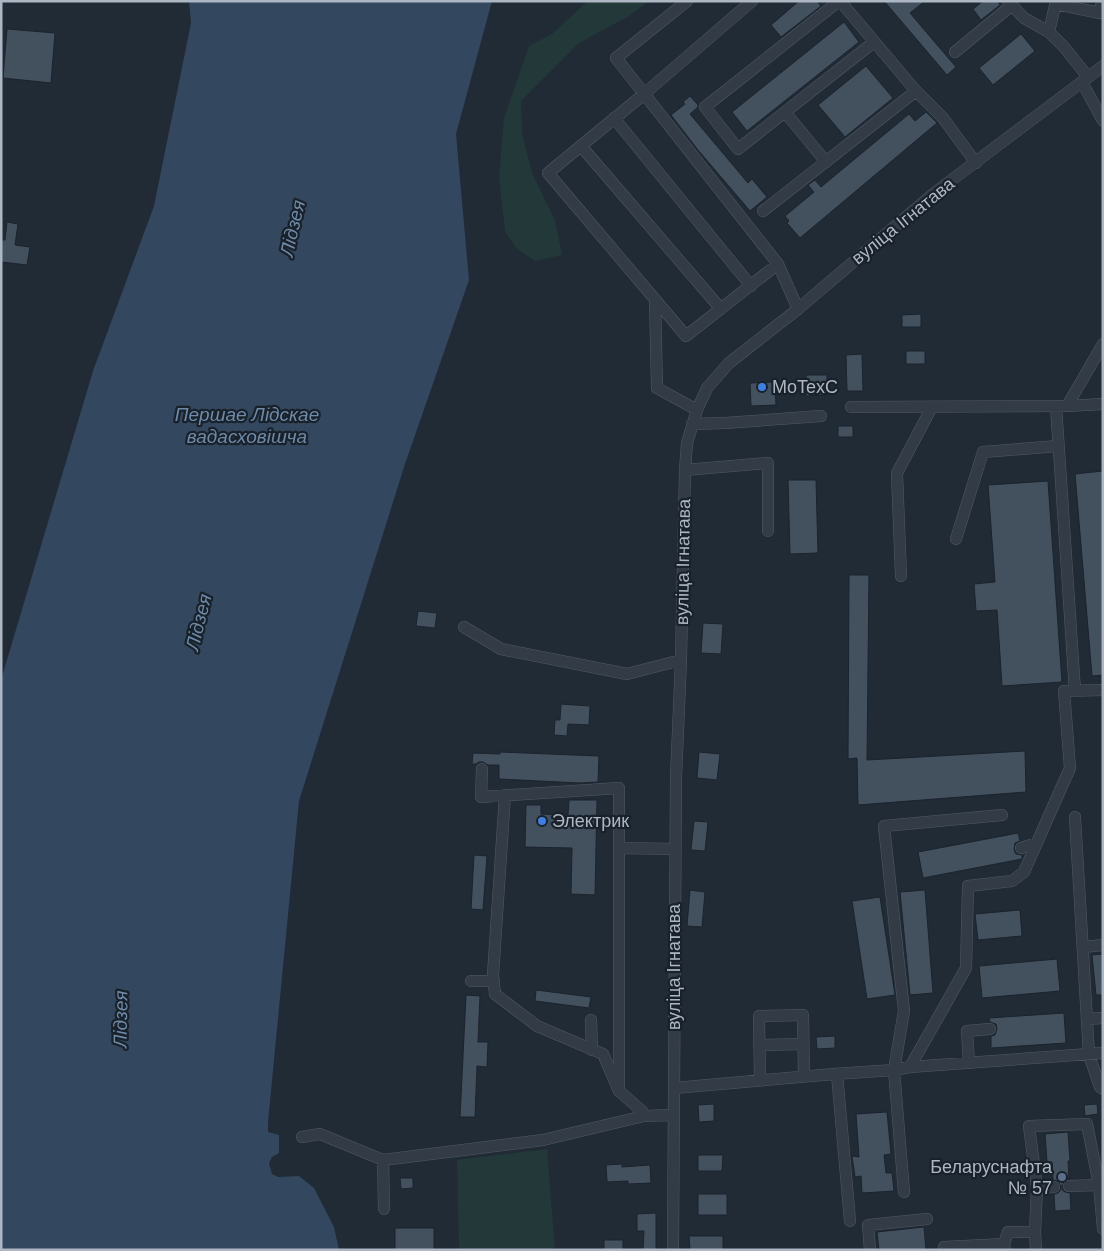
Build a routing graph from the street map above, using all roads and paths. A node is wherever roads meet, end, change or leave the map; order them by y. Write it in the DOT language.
graph roads {
  1 [pos="687,1"];
  2 [pos="752,1"];
  3 [pos="840,1"];
  4 [pos="1102,1"];
  5 [pos="1056,2"];
  6 [pos="1010,3"];
  7 [pos="1049,32"];
  8 [pos="874,42"];
  9 [pos="955,52"];
  10 [pos="1103,66"];
  11 [pos="1085,79"];
  12 [pos="916,91"];
  13 [pos="644,94"];
  14 [pos="785,112"];
  15 [pos="614,118"];
  16 [pos="1103,121"];
  17 [pos="581,146"];
  18 [pos="826,162"];
  19 [pos="976,163"];
  20 [pos="763,211"];
  21 [pos="778,264"];
  22 [pos="751,286"];
  23 [pos="655,299"];
  24 [pos="721,309"];
  25 [pos="798,309"];
  26 [pos="1103,344"];
  27 [pos="1103,404"];
  28 [pos="1061,406"];
  29 [pos="932,407"];
  30 [pos="852,408"];
  31 [pos="697,410"];
  32 [pos="821,416"];
  33 [pos="692,424"];
  34 [pos="1058,446"];
  35 [pos="685,470"];
  36 [pos="768,531"];
  37 [pos="956,539"];
  38 [pos="901,576"];
  39 [pos="464,627"];
  40 [pos="681,660"];
  41 [pos="1103,690"];
  42 [pos="1075,691"];
  43 [pos="482,769"];
  44 [pos="506,794"];
  45 [pos="1002,815"];
  46 [pos="1075,818"];
  47 [pos="1037,843"];
  48 [pos="619,848"];
  49 [pos="1021,848"];
  50 [pos="675,849"];
  51 [pos="1103,946"];
  52 [pos="1083,947"];
  53 [pos="472,981"];
  54 [pos="494,981"];
  55 [pos="1103,1018"];
  56 [pos="1087,1019"];
  57 [pos="591,1020"];
  58 [pos="990,1029"];
  59 [pos="804,1044"];
  60 [pos="759,1045"];
  61 [pos="592,1050"];
  62 [pos="1103,1053"];
  63 [pos="1089,1054"];
  64 [pos="969,1064"];
  65 [pos="910,1067"];
  66 [pos="894,1070"];
  67 [pos="837,1074"];
  68 [pos="804,1076"];
  69 [pos="760,1080"];
  70 [pos="674,1088"];
  71 [pos="1103,1089"];
  72 [pos="619,1091"];
  73 [pos="674,1115"];
  74 [pos="644,1116"];
  75 [pos="302,1137"];
  76 [pos="383,1160"];
  77 [pos="1099,1185"];
  78 [pos="1069,1186"];
  79 [pos="1054,1187"];
  80 [pos="1037,1188"];
  81 [pos="904,1192"];
  82 [pos="384,1209"];
  83 [pos="927,1219"];
  84 [pos="850,1221"];
  85 [pos="1103,1229"];
  86 [pos="1035,1232"];
  87 [pos="1005,1247"];
  88 [pos="674,1250"];
  89 [pos="870,1250"];
  90 [pos="944,1250"];
  91 [pos="1036,1250"];
  1 -- 13 [label="street"];
  2 -- 13 [label="street"];
  3 -- 8 [label="street"];
  3 -- 14 [label="street"];
  4 -- 5 [label="street"];
  5 -- 7 [label="street"];
  6 -- 7 [label="street"];
  6 -- 9 [label="street"];
  7 -- 11 [label="street"];
  8 -- 12 [label="street"];
  8 -- 14 [label="street"];
  10 -- 11 [label="street, вуліца Ігнатава"];
  11 -- 16 [label="street"];
  11 -- 19 [label="street, вуліца Ігнатава"];
  12 -- 18 [label="street"];
  12 -- 19 [label="street"];
  13 -- 15 [label="street"];
  13 -- 21 [label="street"];
  14 -- 18 [label="street"];
  15 -- 17 [label="street"];
  15 -- 22 [label="street"];
  17 -- 23 [label="street"];
  17 -- 24 [label="street"];
  18 -- 20 [label="street"];
  19 -- 25 [label="street, вуліца Ігнатава"];
  21 -- 22 [label="street"];
  21 -- 25 [label="street"];
  22 -- 24 [label="street"];
  23 -- 24 [label="street"];
  23 -- 31 [label="street"];
  25 -- 31 [label="street, вуліца Ігнатава"];
  26 -- 28 [label="street"];
  27 -- 28 [label="street"];
  28 -- 29 [label="street"];
  28 -- 34 [label="street"];
  29 -- 30 [label="street"];
  29 -- 38 [label="street"];
  31 -- 33 [label="street, вуліца Ігнатава"];
  32 -- 33 [label="street"];
  33 -- 35 [label="street, вуліца Ігнатава"];
  34 -- 37 [label="street"];
  34 -- 42 [label="street"];
  35 -- 36 [label="street"];
  35 -- 40 [label="street, вуліца Ігнатава"];
  39 -- 40 [label="street"];
  40 -- 50 [label="street, вуліца Ігнатава"];
  41 -- 42 [label="street"];
  42 -- 47 [label="street"];
  43 -- 44 [label="street"];
  44 -- 48 [label="street"];
  44 -- 54 [label="street"];
  45 -- 66 [label="street"];
  46 -- 52 [label="street"];
  47 -- 49 [label="street"];
  47 -- 65 [label="street"];
  48 -- 50 [label="street"];
  48 -- 72 [label="street"];
  50 -- 70 [label="street, вуліца Ігнатава"];
  51 -- 52 [label="street"];
  52 -- 56 [label="street"];
  53 -- 54 [label="street"];
  54 -- 61 [label="street"];
  55 -- 56 [label="street"];
  56 -- 63 [label="street"];
  57 -- 61 [label="street"];
  58 -- 64 [label="street"];
  59 -- 60 [label="street"];
  59 -- 60 [label="street"];
  59 -- 68 [label="street"];
  60 -- 69 [label="street"];
  61 -- 72 [label="street"];
  62 -- 63 [label="street"];
  63 -- 64 [label="street"];
  63 -- 71 [label="street"];
  64 -- 65 [label="street"];
  65 -- 66 [label="street"];
  66 -- 67 [label="street"];
  66 -- 81 [label="street"];
  67 -- 68 [label="street"];
  67 -- 84 [label="street"];
  68 -- 69 [label="street"];
  69 -- 70 [label="street"];
  70 -- 73 [label="street, вуліца Ігнатава"];
  72 -- 74 [label="street"];
  73 -- 74 [label="street"];
  73 -- 88 [label="street, вуліца Ігнатава"];
  74 -- 76 [label="street"];
  75 -- 76 [label="street"];
  76 -- 82 [label="street"];
  77 -- 78 [label="street"];
  77 -- 80 [label="street"];
  77 -- 85 [label="street"];
  79 -- 80 [label="street"];
  80 -- 86 [label="street"];
  83 -- 89 [label="street"];
  86 -- 87 [label="street"];
  86 -- 91 [label="street"];
  87 -- 90 [label="street"];
}
